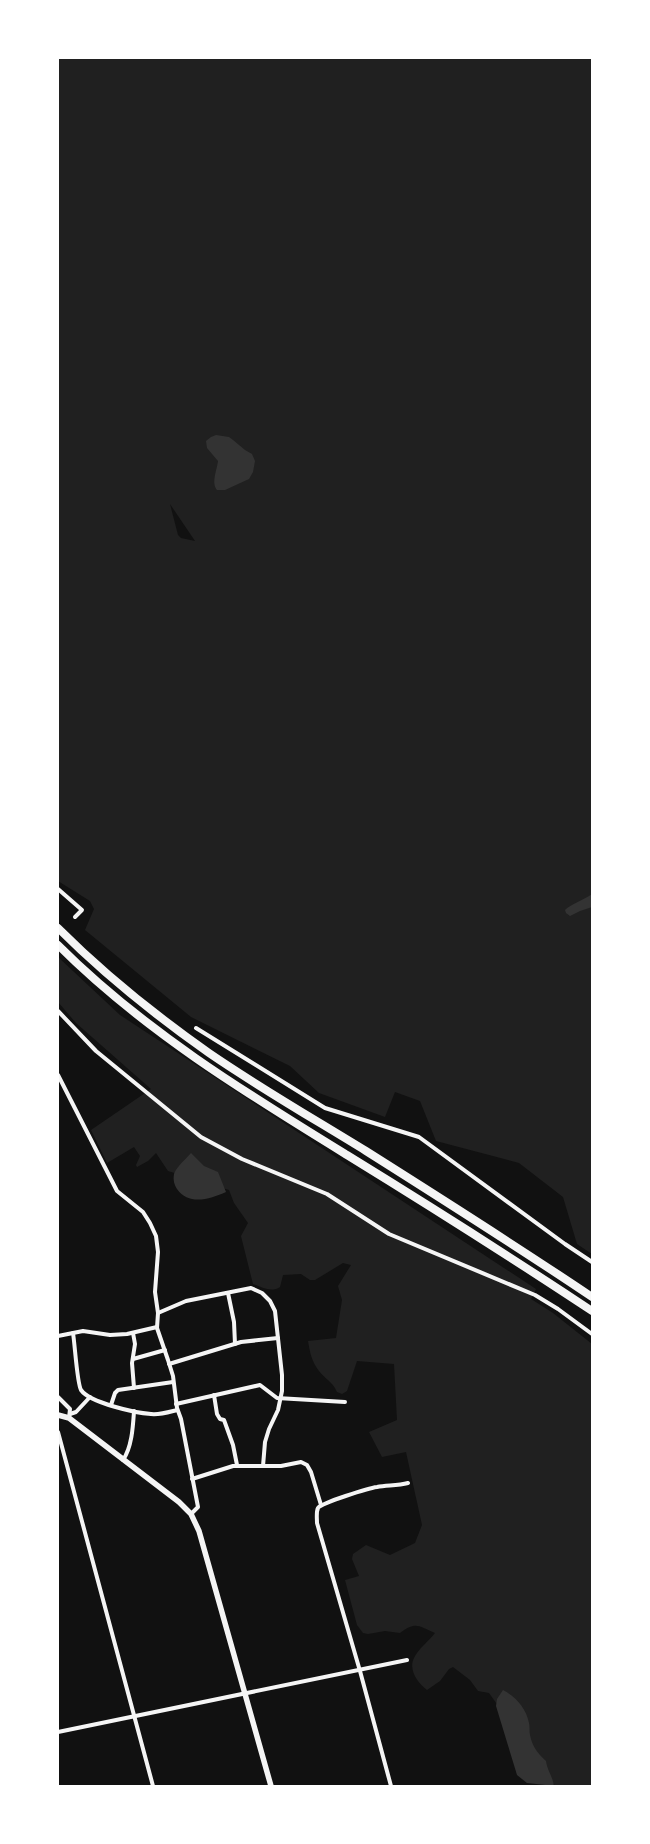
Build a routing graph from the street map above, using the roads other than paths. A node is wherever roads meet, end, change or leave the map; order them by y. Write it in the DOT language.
graph roads {
  1 [pos="58,889"];
  2 [pos="75,917"];
  3 [pos="58,928"];
  4 [pos="58,945"];
  5 [pos="58,1011"];
  6 [pos="196,1028"];
  7 [pos="58,1075"];
  8 [pos="592,1262"];
  9 [pos="228,1293"];
  10 [pos="592,1295"];
  11 [pos="592,1311"];
  12 [pos="158,1313"];
  13 [pos="157,1327"];
  14 [pos="73,1333"];
  15 [pos="133,1333"];
  16 [pos="592,1334"];
  17 [pos="58,1336"];
  18 [pos="278,1338"];
  19 [pos="235,1344"];
  20 [pos="165,1350"];
  21 [pos="133,1359"];
  22 [pos="169,1364"];
  23 [pos="173,1382"];
  24 [pos="134,1388"];
  25 [pos="214,1395"];
  26 [pos="58,1397"];
  27 [pos="90,1397"];
  28 [pos="281,1398"];
  29 [pos="346,1402"];
  30 [pos="176,1404"];
  31 [pos="111,1405"];
  32 [pos="178,1410"];
  33 [pos="134,1411"];
  34 [pos="58,1415"];
  35 [pos="70,1416"];
  36 [pos="58,1432"];
  37 [pos="123,1460"];
  38 [pos="237,1465"];
  39 [pos="264,1466"];
  40 [pos="192,1479"];
  41 [pos="408,1483"];
  42 [pos="321,1505"];
  43 [pos="191,1514"];
  44 [pos="407,1660"];
  45 [pos="360,1671"];
  46 [pos="245,1694"];
  47 [pos="134,1715"];
  48 [pos="58,1732"];
  49 [pos="153,1786"];
  50 [pos="271,1786"];
  51 [pos="391,1786"];
  1 -- 2 [label="street"];
  3 -- 10 [label="highway"];
  4 -- 11 [label="highway"];
  5 -- 16 [label="street"];
  6 -- 8 [label="street"];
  7 -- 12 [label="street"];
  9 -- 12 [label="street"];
  9 -- 18 [label="street"];
  9 -- 19 [label="street"];
  12 -- 13 [label="street"];
  13 -- 15 [label="street"];
  13 -- 20 [label="street"];
  14 -- 15 [label="street"];
  14 -- 17 [label="street"];
  14 -- 27 [label="street"];
  15 -- 21 [label="street"];
  18 -- 19 [label="street"];
  18 -- 28 [label="street"];
  19 -- 22 [label="street"];
  20 -- 21 [label="street"];
  20 -- 22 [label="street"];
  21 -- 24 [label="street"];
  22 -- 23 [label="street"];
  23 -- 24 [label="street"];
  23 -- 30 [label="street"];
  24 -- 31 [label="street"];
  25 -- 28 [label="street"];
  25 -- 30 [label="street"];
  25 -- 38 [label="street"];
  26 -- 35 [label="street"];
  27 -- 31 [label="street"];
  27 -- 35 [label="street"];
  28 -- 29 [label="street"];
  28 -- 39 [label="street"];
  30 -- 32 [label="street"];
  31 -- 33 [label="street"];
  32 -- 33 [label="street"];
  32 -- 40 [label="street"];
  33 -- 37 [label="street"];
  34 -- 35 [label="main road"];
  35 -- 37 [label="main road"];
  36 -- 47 [label="street"];
  37 -- 43 [label="main road"];
  38 -- 39 [label="street"];
  38 -- 40 [label="street"];
  39 -- 42 [label="street"];
  40 -- 43 [label="street"];
  41 -- 42 [label="street"];
  42 -- 45 [label="street"];
  43 -- 46 [label="main road"];
  44 -- 45 [label="street"];
  45 -- 46 [label="street"];
  45 -- 51 [label="street"];
  46 -- 47 [label="street"];
  46 -- 50 [label="main road"];
  47 -- 48 [label="street"];
  47 -- 49 [label="street"];
}
